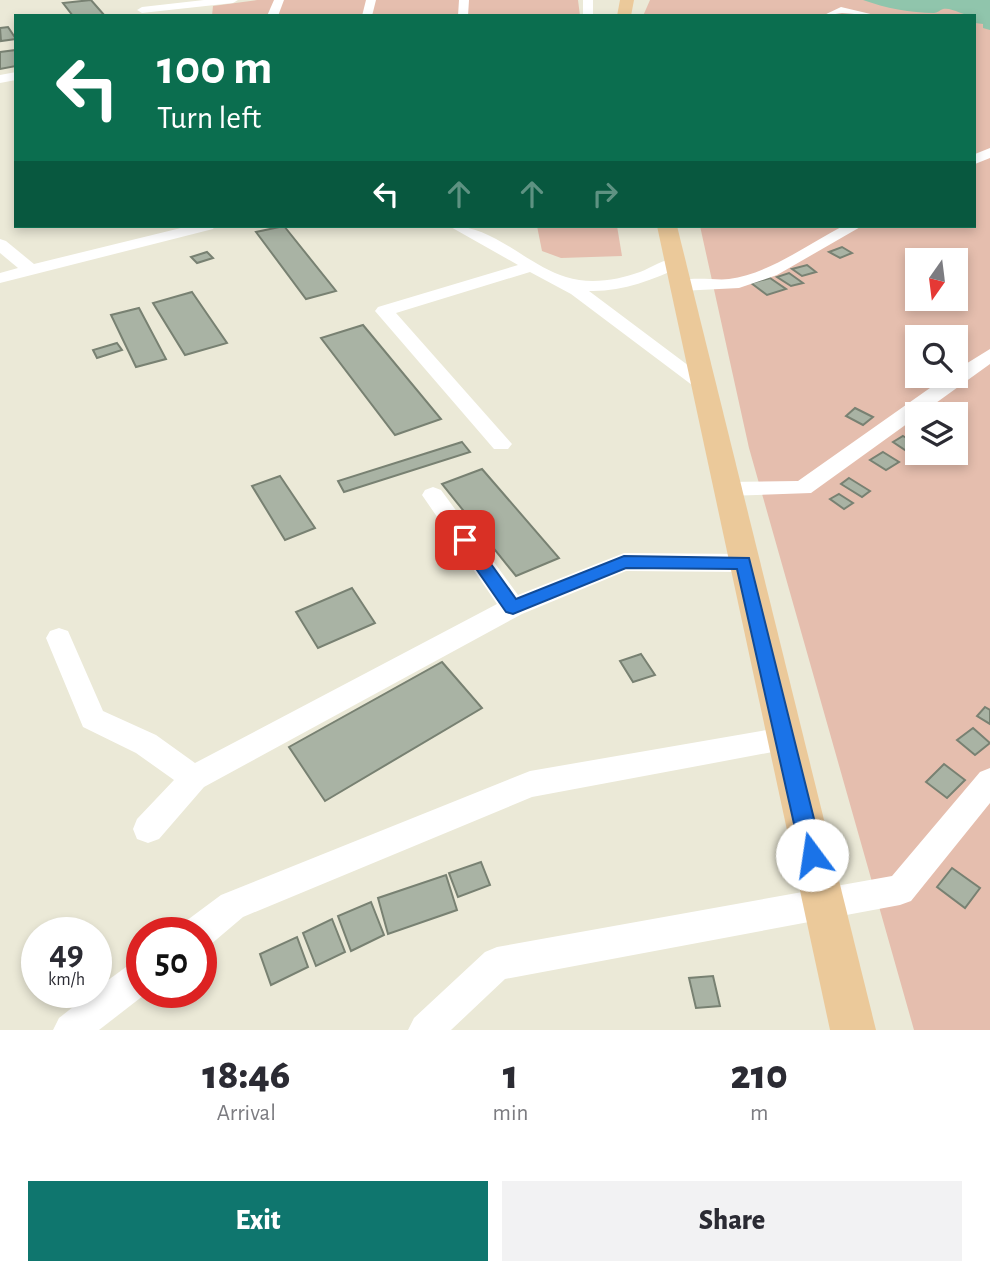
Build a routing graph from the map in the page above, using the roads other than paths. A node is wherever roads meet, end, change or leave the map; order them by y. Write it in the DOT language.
graph roads {
  1 [pos="135,0"];
  2 [pos="233,0"];
  3 [pos="145,13"];
  4 [pos="832,14"];
  5 [pos="863,14"];
  6 [pos="199,228"];
  7 [pos="461,228"];
  8 [pos="667,228"];
  9 [pos="850,228"];
  10 [pos="0,244"];
  11 [pos="532,266"];
  12 [pos="31,271"];
  13 [pos="678,275"];
  14 [pos="0,278"];
  15 [pos="561,281"];
  16 [pos="990,355"];
  17 [pos="703,384"];
  18 [pos="500,444"];
  19 [pos="727,489"];
  20 [pos="433,495"];
  21 [pos="744,562"];
  22 [pos="513,607"];
  23 [pos="60,638"];
  24 [pos="784,738"];
  25 [pos="194,778"];
  26 [pos="990,781"];
  27 [pos="148,829"];
  28 [pos="824,902"];
  29 [pos="217,918"];
  30 [pos="126,988"];
  31 [pos="71,1030"];
  32 [pos="426,1030"];
  33 [pos="853,1030"];
  1 -- 3 [label="street"];
  2 -- 3 [label="street"];
  4 -- 5 [label="street"];
  6 -- 12 [label="street"];
  7 -- 11 [label="street"];
  8 -- 13 [label="main road"];
  9 -- 13 [label="street"];
  10 -- 12 [label="street"];
  11 -- 15 [label="street"];
  11 -- 18 [label="street"];
  12 -- 14 [label="street"];
  13 -- 15 [label="street"];
  13 -- 17 [label="main road"];
  15 -- 17 [label="street"];
  16 -- 19 [label="street"];
  17 -- 19 [label="main road"];
  19 -- 21 [label="main road"];
  20 -- 22 [label="street"];
  21 -- 22 [label="street"];
  21 -- 24 [label="main road"];
  22 -- 25 [label="street"];
  23 -- 25 [label="street"];
  24 -- 28 [label="main road"];
  24 -- 29 [label="street"];
  25 -- 27 [label="street"];
  26 -- 28 [label="lane"];
  28 -- 32 [label="street"];
  28 -- 33 [label="main road"];
  30 -- 31 [label="street"];
}
